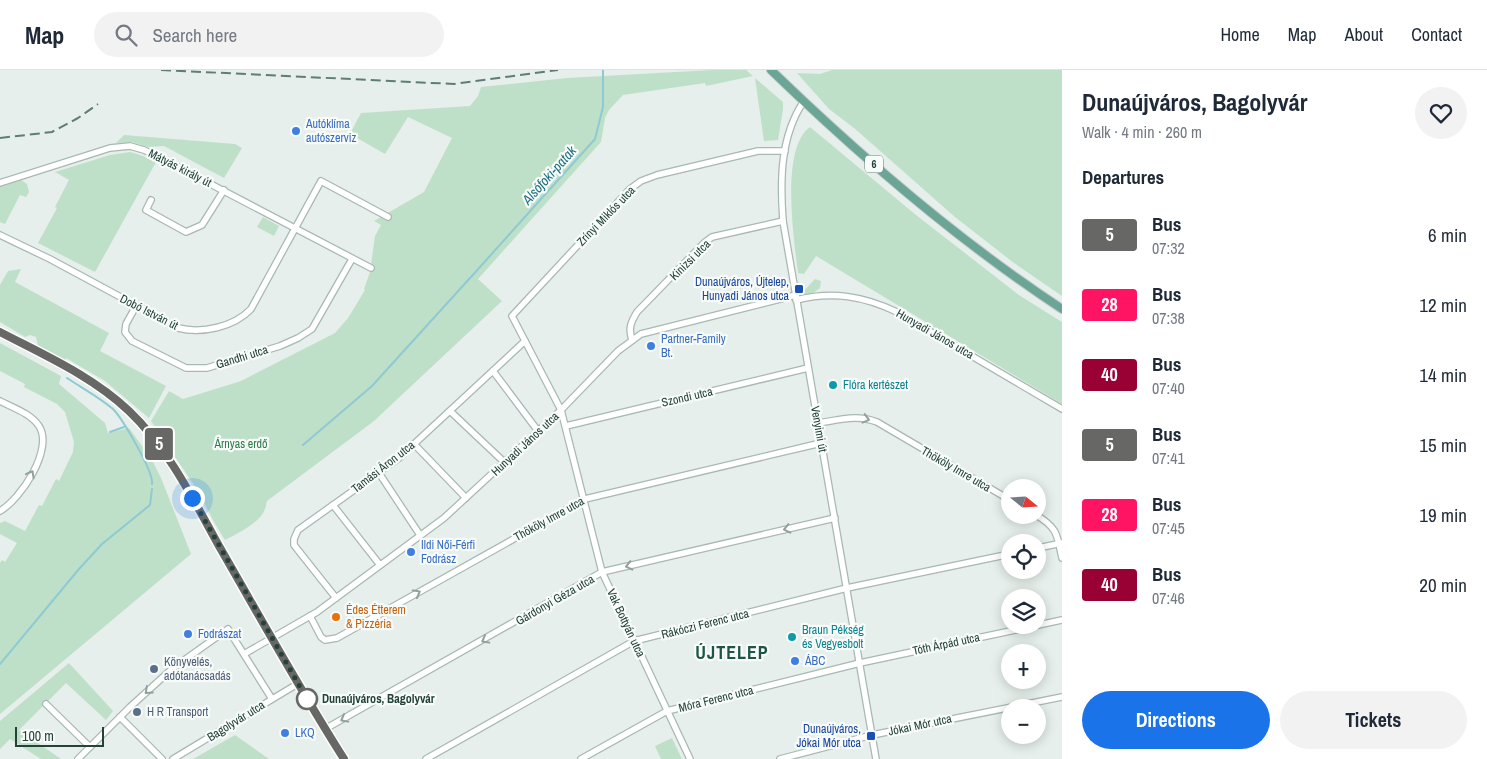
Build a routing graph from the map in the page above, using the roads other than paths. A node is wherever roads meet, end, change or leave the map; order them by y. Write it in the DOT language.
graph roads {
  1 [pos="771,70"];
  2 [pos="804,101"];
  3 [pos="785,151"];
  4 [pos="0,183"];
  5 [pos="224,190"];
  6 [pos="151,200"];
  7 [pos="388,217"];
  8 [pos="783,221"];
  9 [pos="295,228"];
  10 [pos="0,235"];
  11 [pos="352,258"];
  12 [pos="371,268"];
  13 [pos="796,298"];
  14 [pos="136,306"];
  15 [pos="1062,310"];
  16 [pos="512,316"];
  17 [pos="0,332"];
  18 [pos="632,340"];
  19 [pos="524,341"];
  20 [pos="808,368"];
  21 [pos="493,370"];
  22 [pos="0,401"];
  23 [pos="1062,409"];
  24 [pos="561,410"];
  25 [pos="450,411"];
  26 [pos="818,423"];
  27 [pos="566,426"];
  28 [pos="538,431"];
  29 [pos="821,443"];
  30 [pos="414,444"];
  31 [pos="504,462"];
  32 [pos="378,473"];
  33 [pos="1001,495"];
  34 [pos="466,498"];
  35 [pos="585,499"];
  36 [pos="333,505"];
  37 [pos="0,511"];
  38 [pos="834,518"];
  39 [pos="1046,522"];
  40 [pos="420,535"];
  41 [pos="1060,543"];
  42 [pos="1046,546"];
  43 [pos="1001,556"];
  44 [pos="1062,558"];
  45 [pos="380,565"];
  46 [pos="602,572"];
  47 [pos="846,588"];
  48 [pos="336,598"];
  49 [pos="310,616"];
  50 [pos="1062,620"];
  51 [pos="272,638"];
  52 [pos="634,641"];
  53 [pos="244,654"];
  54 [pos="860,663"];
  55 [pos="299,683"];
  56 [pos="1062,697"];
  57 [pos="272,699"];
  58 [pos="46,704"];
  59 [pos="667,711"];
  60 [pos="120,717"];
  61 [pos="325,729"];
  62 [pos="872,735"];
  63 [pos="90,747"];
  64 [pos="78,759"];
  65 [pos="162,759"];
  66 [pos="173,759"];
  67 [pos="344,759"];
  68 [pos="426,759"];
  69 [pos="581,759"];
  70 [pos="690,759"];
  71 [pos="780,759"];
  72 [pos="876,759"];
  1 -- 2 [label="main road, 6"];
  2 -- 3 [label="street, Venyimi út"];
  2 -- 15 [label="main road, 6"];
  3 -- 8 [label="street, Venyimi út"];
  3 -- 16 [label="street, Zrínyi Miklós utca"];
  4 -- 5 [label="street, Mátyás király út"];
  5 -- 6 [label="street"];
  5 -- 9 [label="street, Mátyás király út"];
  7 -- 9 [label="street, Dobó István út"];
  8 -- 13 [label="street, Venyimi út"];
  8 -- 18 [label="street, Kinizsi utca"];
  9 -- 11 [label="street"];
  9 -- 14 [label="street, Dobó István út"];
  10 -- 14 [label="street, Dobó István út"];
  11 -- 12 [label="street"];
  11 -- 14 [label="street, Gandhi utca"];
  13 -- 18 [label="street, Hunyadi János utca"];
  13 -- 20 [label="street, Venyimi út"];
  13 -- 23 [label="street, Hunyadi János utca"];
  16 -- 19 [label="street, Vak Bottyán utca"];
  17 -- 51 [label="street"];
  18 -- 24 [label="street, Hunyadi János utca"];
  19 -- 21 [label="street, Tamási Áron utca"];
  19 -- 24 [label="street, Vak Bottyán utca"];
  20 -- 26 [label="street, Venyimi út"];
  20 -- 27 [label="street, Szondi utca"];
  21 -- 25 [label="street, Tamási Áron utca"];
  21 -- 28 [label="street"];
  37 -- 22 [label="street, one-way"];
  24 -- 27 [label="street, Vak Bottyán utca"];
  24 -- 28 [label="street, Hunyadi János utca"];
  25 -- 30 [label="street, Tamási Áron utca"];
  25 -- 31 [label="street"];
  26 -- 29 [label="street, Venyimi út"];
  26 -- 33 [label="street, Thököly Imre utca, one-way"];
  27 -- 35 [label="street, Vak Bottyán utca"];
  28 -- 31 [label="street, Hunyadi János utca"];
  29 -- 35 [label="street, Thököly Imre utca"];
  29 -- 38 [label="street, Venyimi út"];
  30 -- 32 [label="street, Tamási Áron utca"];
  30 -- 34 [label="street"];
  31 -- 34 [label="street, Hunyadi János utca"];
  32 -- 36 [label="street, Tamási Áron utca"];
  32 -- 40 [label="street"];
  34 -- 40 [label="street, Hunyadi János utca"];
  35 -- 46 [label="street, Vak Bottyán utca"];
  49 -- 35 [label="street, Thököly Imre utca, one-way"];
  36 -- 45 [label="street"];
  36 -- 48 [label="street, Tamási Áron utca"];
  38 -- 46 [label="street, Gárdonyi Géza utca, one-way"];
  38 -- 47 [label="street, Venyimi út"];
  39 -- 41 [label="street"];
  40 -- 45 [label="street, Hunyadi János utca"];
  41 -- 42 [label="street"];
  41 -- 44 [label="street"];
  43 -- 47 [label="street, Rákóczi Ferenc utca"];
  45 -- 48 [label="street, Hunyadi János utca"];
  46 -- 52 [label="street, Vak Bottyán utca"];
  46 -- 61 [label="street, Gárdonyi Géza utca, one-way"];
  47 -- 52 [label="street, Rákóczi Ferenc utca"];
  47 -- 54 [label="street, Venyimi út"];
  48 -- 49 [label="street, Hunyadi János utca"];
  49 -- 51 [label="street, Hunyadi János utca"];
  50 -- 54 [label="street, Tóth Árpád utca"];
  51 -- 53 [label="street, Hunyadi János utca"];
  51 -- 55 [label="street"];
  52 -- 59 [label="street, Vak Bottyán utca"];
  52 -- 68 [label="street, Rákóczi Ferenc utca"];
  53 -- 57 [label="street"];
  53 -- 60 [label="street, one-way"];
  54 -- 59 [label="street, Móra Ferenc utca"];
  54 -- 62 [label="street, Venyimi út"];
  55 -- 57 [label="street, Bagolyvár utca"];
  55 -- 61 [label="street"];
  56 -- 62 [label="street, Jókai Mór utca"];
  57 -- 66 [label="street, Bagolyvár utca"];
  58 -- 63 [label="street"];
  59 -- 69 [label="street, Móra Ferenc utca"];
  59 -- 70 [label="street, Vak Bottyán utca"];
  60 -- 63 [label="street"];
  60 -- 65 [label="street"];
  61 -- 67 [label="street"];
  62 -- 71 [label="street, Jókai Mór utca"];
  62 -- 72 [label="street, Venyimi út"];
  63 -- 64 [label="street"];
}
